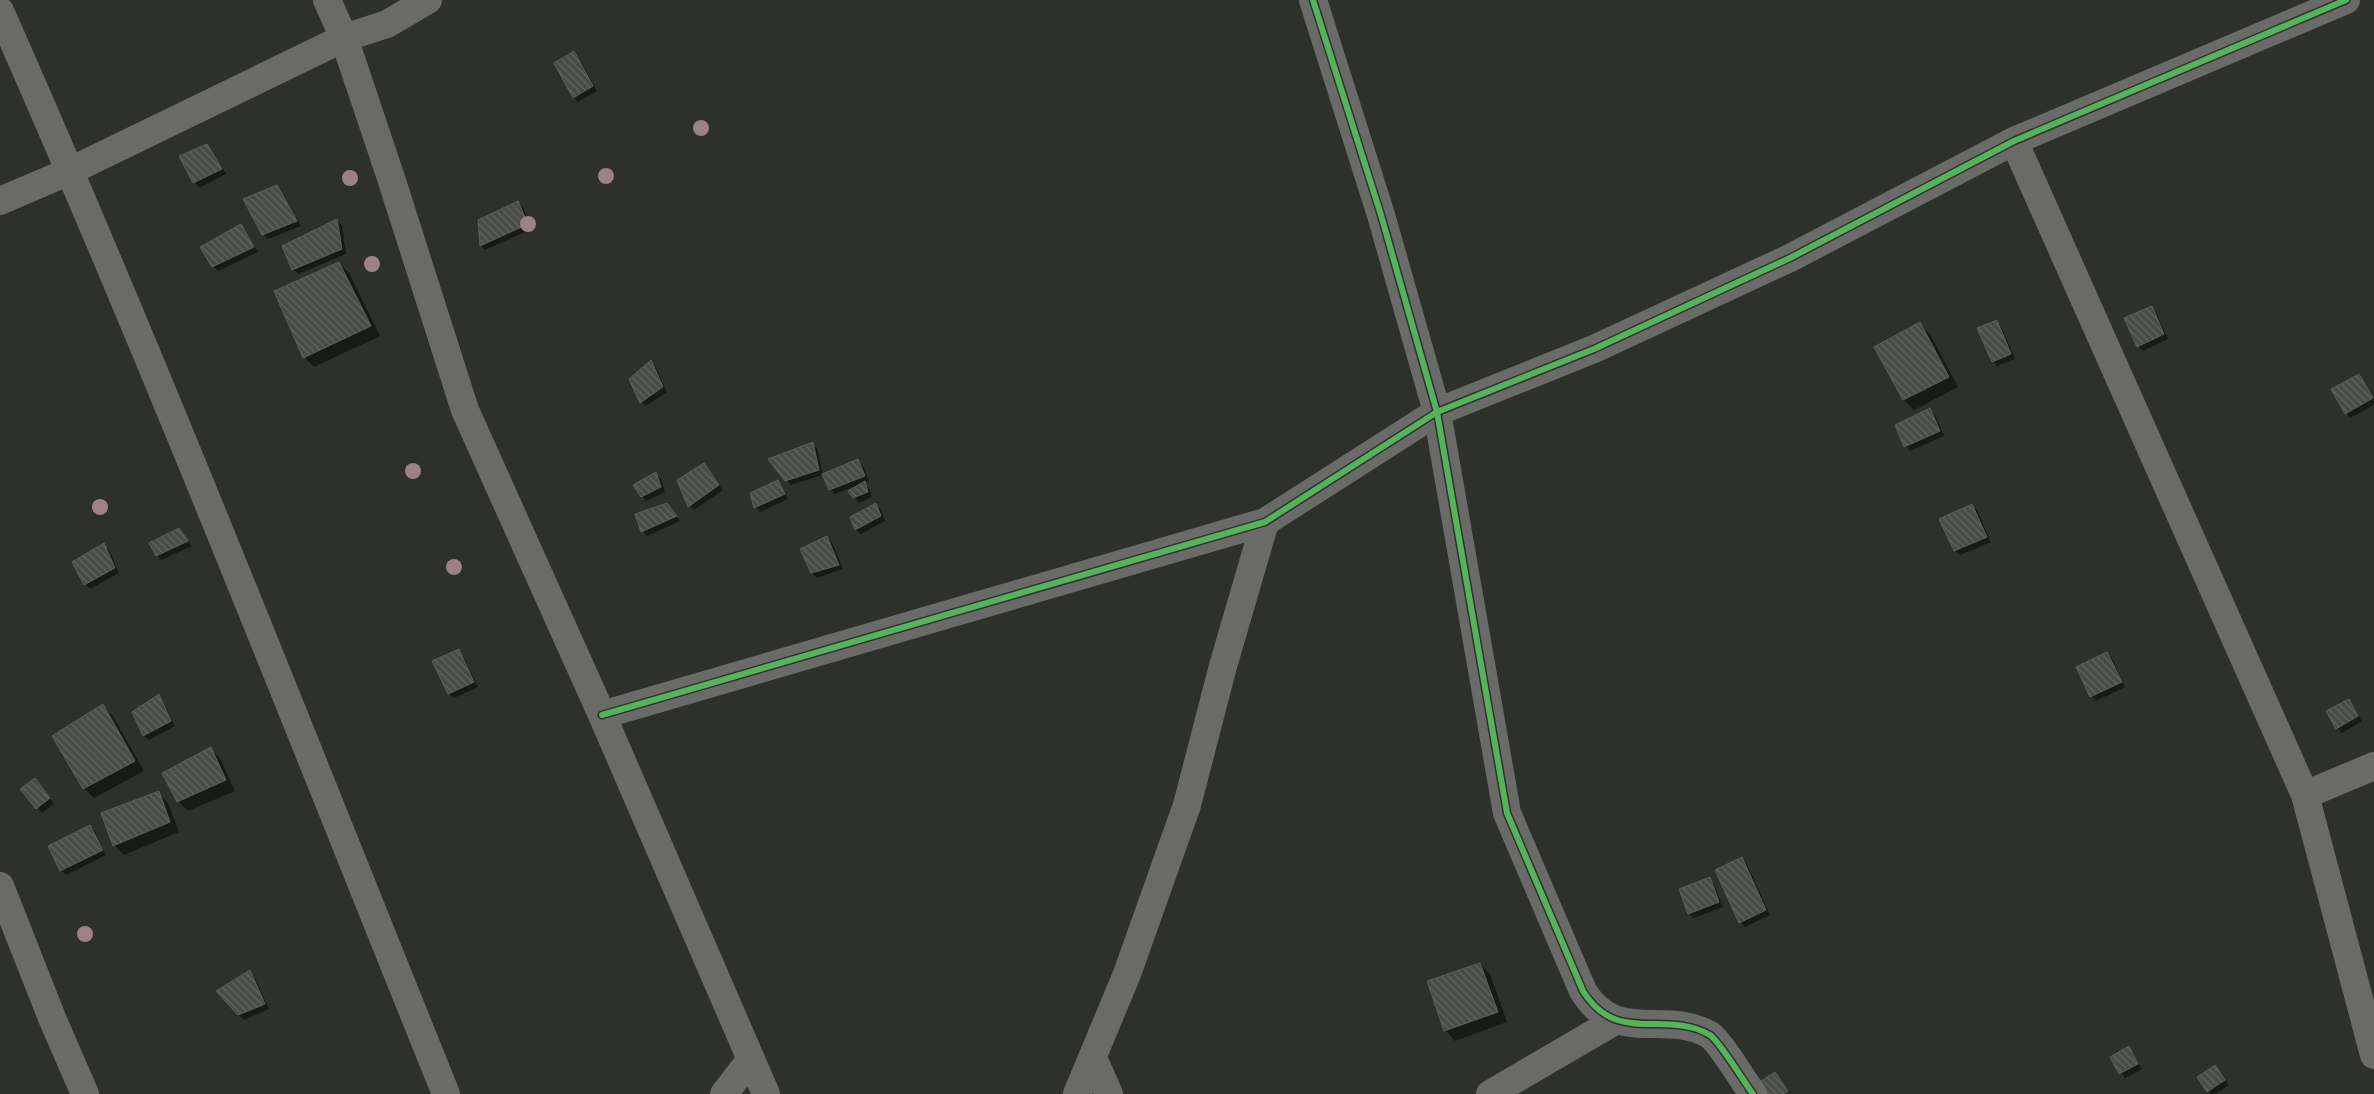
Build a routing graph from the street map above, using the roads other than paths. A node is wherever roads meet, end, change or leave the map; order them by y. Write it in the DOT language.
graph roads {
  1 [pos="327,0"];
  2 [pos="428,0"];
  3 [pos="1313,0"];
  4 [pos="2346,0"];
  5 [pos="0,12"];
  6 [pos="344,38"];
  7 [pos="2014,141"];
  8 [pos="70,171"];
  9 [pos="0,201"];
  10 [pos="1437,412"];
  11 [pos="1265,522"];
  12 [pos="602,715"];
  13 [pos="2374,766"];
  14 [pos="2305,795"];
  15 [pos="0,886"];
  16 [pos="1615,1021"];
  17 [pos="2374,1055"];
  18 [pos="751,1058"];
  19 [pos="1094,1058"];
  20 [pos="85,1094"];
  21 [pos="446,1094"];
  22 [pos="724,1094"];
  23 [pos="766,1094"];
  24 [pos="1077,1094"];
  25 [pos="1109,1094"];
  26 [pos="1490,1094"];
  27 [pos="1753,1094"];
  1 -- 6 [label="street"];
  2 -- 6 [label="street"];
  3 -- 10 [label="street"];
  4 -- 7 [label="street"];
  5 -- 8 [label="street"];
  6 -- 8 [label="street"];
  6 -- 12 [label="street"];
  7 -- 10 [label="street"];
  7 -- 14 [label="street"];
  8 -- 9 [label="street"];
  8 -- 21 [label="street"];
  10 -- 11 [label="street"];
  10 -- 16 [label="street"];
  11 -- 12 [label="street"];
  11 -- 19 [label="street"];
  12 -- 18 [label="street"];
  13 -- 14 [label="street"];
  14 -- 17 [label="street"];
  15 -- 20 [label="street"];
  16 -- 26 [label="street"];
  16 -- 27 [label="street"];
  18 -- 22 [label="street"];
  18 -- 23 [label="street"];
  19 -- 24 [label="street"];
  19 -- 25 [label="street"];
}
